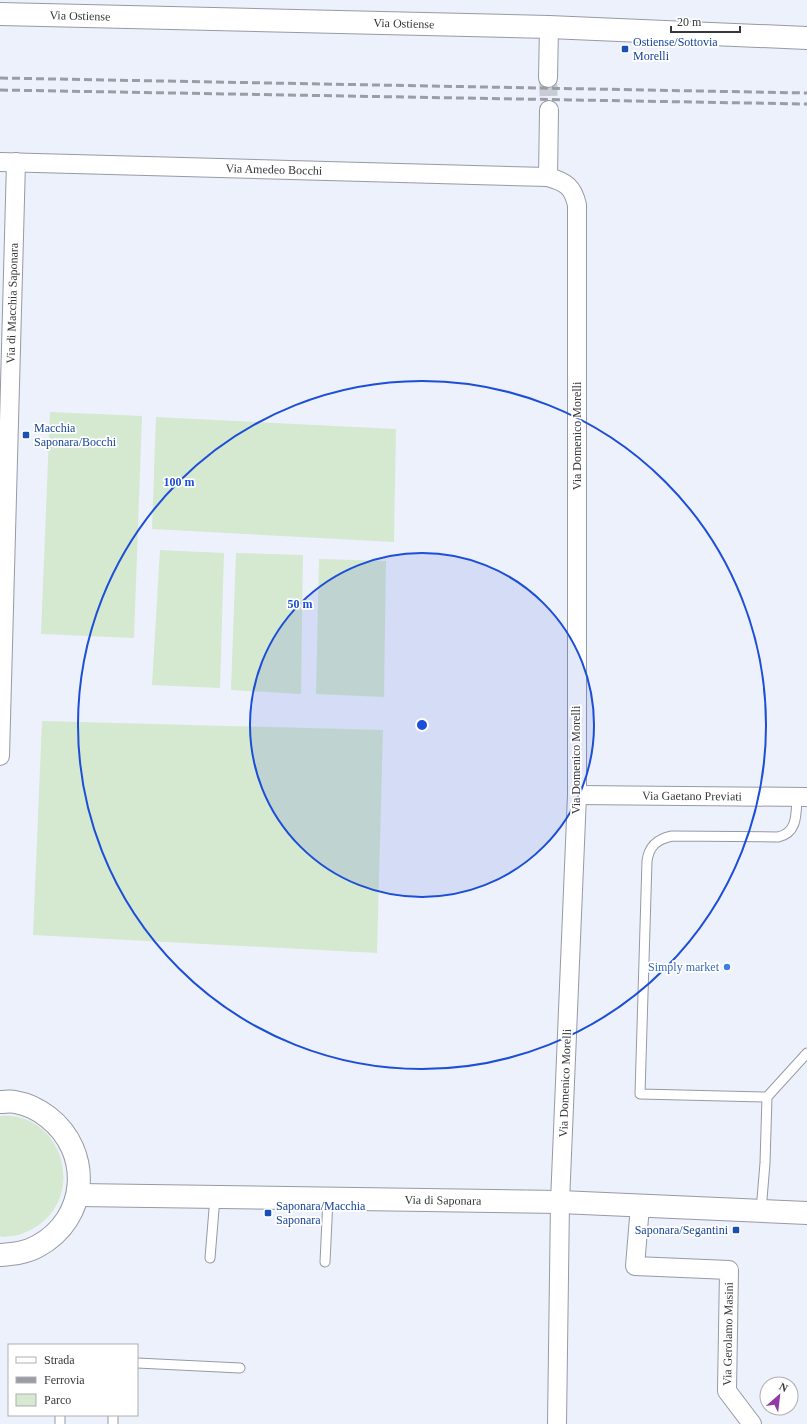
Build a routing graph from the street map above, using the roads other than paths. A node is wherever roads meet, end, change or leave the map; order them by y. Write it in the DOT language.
graph roads {
  1 [pos="0,14"];
  2 [pos="549,28"];
  3 [pos="807,38"];
  4 [pos="548,78"];
  5 [pos="549,110"];
  6 [pos="8,162"];
  7 [pos="548,177"];
  8 [pos="3,521"];
  9 [pos="0,756"];
  10 [pos="577,795"];
  11 [pos="802,797"];
  12 [pos="807,1053"];
  13 [pos="767,1097"];
  14 [pos="0,1102"];
  15 [pos="78,1195"];
  16 [pos="215,1197"];
  17 [pos="328,1199"];
  18 [pos="560,1202"];
  19 [pos="640,1206"];
  20 [pos="761,1211"];
  21 [pos="807,1213"];
  22 [pos="0,1255"];
  23 [pos="210,1258"];
  24 [pos="325,1262"];
  25 [pos="138,1363"];
  26 [pos="240,1368"];
  27 [pos="557,1424"];
  28 [pos="752,1424"];
  1 -- 2 [label="street, Via Ostiense"];
  2 -- 3 [label="street, Via Ostiense"];
  2 -- 4 [label="street"];
  5 -- 7 [label="street"];
  6 -- 7 [label="street, Via Amedeo Bocchi"];
  6 -- 8 [label="street, Via di Macchia Saponara"];
  7 -- 10 [label="street, Via Domenico Morelli"];
  8 -- 9 [label="street, Via di Macchia Saponara"];
  10 -- 11 [label="street, Via Gaetano Previati"];
  10 -- 18 [label="street, Via Domenico Morelli"];
  11 -- 13 [label="lane"];
  12 -- 13 [label="lane"];
  13 -- 20 [label="lane"];
  14 -- 15 [label="street"];
  15 -- 16 [label="street, Via di Saponara"];
  15 -- 22 [label="street"];
  16 -- 17 [label="street, Via di Saponara"];
  16 -- 23 [label="lane"];
  17 -- 18 [label="street, Via di Saponara"];
  17 -- 24 [label="lane"];
  18 -- 19 [label="street, Via di Saponara"];
  18 -- 27 [label="street, Via Domenico Morelli"];
  19 -- 20 [label="street, Via di Saponara"];
  19 -- 28 [label="street, Via Gerolamo Masini"];
  20 -- 21 [label="street, Via di Saponara"];
  25 -- 26 [label="lane"];
}
